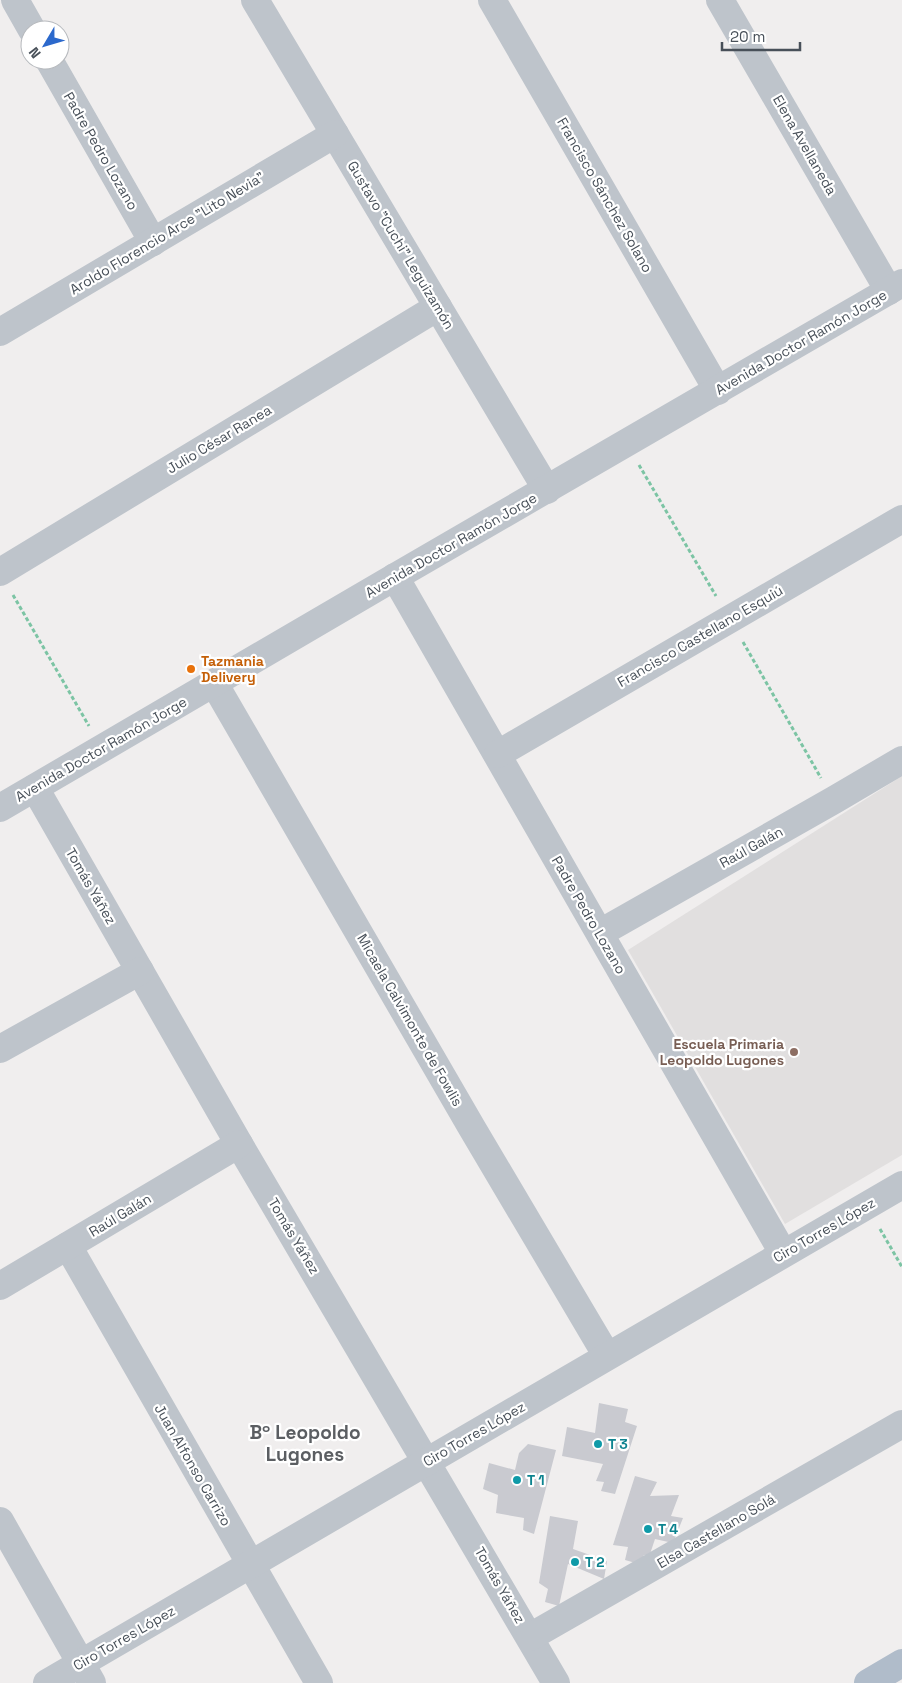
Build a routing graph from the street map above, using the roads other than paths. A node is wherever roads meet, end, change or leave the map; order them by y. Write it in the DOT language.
graph roads {
  1 [pos="15,0"];
  2 [pos="255,0"];
  3 [pos="492,0"];
  4 [pos="720,0"];
  5 [pos="26,20"];
  6 [pos="55,70"];
  7 [pos="335,134"];
  8 [pos="152,242"];
  9 [pos="896,287"];
  10 [pos="438,307"];
  11 [pos="0,332"];
  12 [pos="718,391"];
  13 [pos="547,490"];
  14 [pos="902,519"];
  15 [pos="395,576"];
  16 [pos="5,581"];
  17 [pos="214,683"];
  18 [pos="498,754"];
  19 [pos="902,760"];
  20 [pos="35,788"];
  21 [pos="0,808"];
  22 [pos="600,933"];
  23 [pos="140,971"];
  24 [pos="0,1049"];
  25 [pos="240,1144"];
  26 [pos="902,1185"];
  27 [pos="68,1246"];
  28 [pos="783,1254"];
  29 [pos="0,1286"];
  30 [pos="607,1356"];
  31 [pos="902,1424"];
  32 [pos="428,1462"];
  33 [pos="0,1521"];
  34 [pos="250,1566"];
  35 [pos="530,1637"];
  36 [pos="902,1663"];
  37 [pos="86,1673"];
  38 [pos="46,1683"];
  39 [pos="319,1683"];
  40 [pos="556,1683"];
  41 [pos="868,1683"];
  1 -- 5 [label="street"];
  2 -- 7 [label="street, Gustavo \"Cuchi\" Leguizamón"];
  3 -- 12 [label="street, Francisco Sánchez Solano"];
  4 -- 9 [label="street, Elena Avellaneda"];
  6 -- 8 [label="street, Padre Pedro Lozano"];
  7 -- 8 [label="street, Aroldo Florencio Arce \"Lito Nevia\""];
  7 -- 10 [label="street, Gustavo \"Cuchi\" Leguizamón"];
  8 -- 11 [label="street, Aroldo Florencio Arce \"Lito Nevia\""];
  9 -- 12 [label="street, Avenida Doctor Ramón Jorge"];
  10 -- 13 [label="street, Gustavo \"Cuchi\" Leguizamón"];
  10 -- 16 [label="street, Julio César Ranea"];
  12 -- 13 [label="street, Avenida Doctor Ramón Jorge"];
  13 -- 15 [label="street, Avenida Doctor Ramón Jorge"];
  14 -- 18 [label="street, Francisco Castellano Esquiú"];
  15 -- 17 [label="street, Avenida Doctor Ramón Jorge"];
  15 -- 18 [label="street, Padre Pedro Lozano"];
  17 -- 20 [label="street, Avenida Doctor Ramón Jorge"];
  17 -- 30 [label="street, Micaela Calvimonte de Fowlis"];
  18 -- 22 [label="street, Padre Pedro Lozano"];
  19 -- 22 [label="street, Raúl Galán"];
  20 -- 21 [label="street, Avenida Doctor Ramón Jorge"];
  20 -- 23 [label="street, Tomás Yáñez"];
  22 -- 28 [label="street, Padre Pedro Lozano"];
  23 -- 24 [label="street"];
  23 -- 25 [label="street, Tomás Yáñez"];
  25 -- 27 [label="street, Raúl Galán"];
  25 -- 32 [label="street, Tomás Yáñez"];
  26 -- 28 [label="street, Ciro Torres López"];
  27 -- 29 [label="street, Raúl Galán"];
  27 -- 34 [label="street, Juan Alfonso Carrizo"];
  28 -- 30 [label="street, Ciro Torres López"];
  30 -- 32 [label="street, Ciro Torres López"];
  31 -- 35 [label="street, Elsa Castellano Solá"];
  32 -- 34 [label="street, Ciro Torres López"];
  32 -- 35 [label="street, Tomás Yáñez"];
  33 -- 37 [label="street"];
  34 -- 37 [label="street, Ciro Torres López"];
  34 -- 39 [label="street, Juan Alfonso Carrizo"];
  35 -- 40 [label="street, Tomás Yáñez"];
  36 -- 41 [label="main road"];
  37 -- 38 [label="street, Ciro Torres López"];
}
